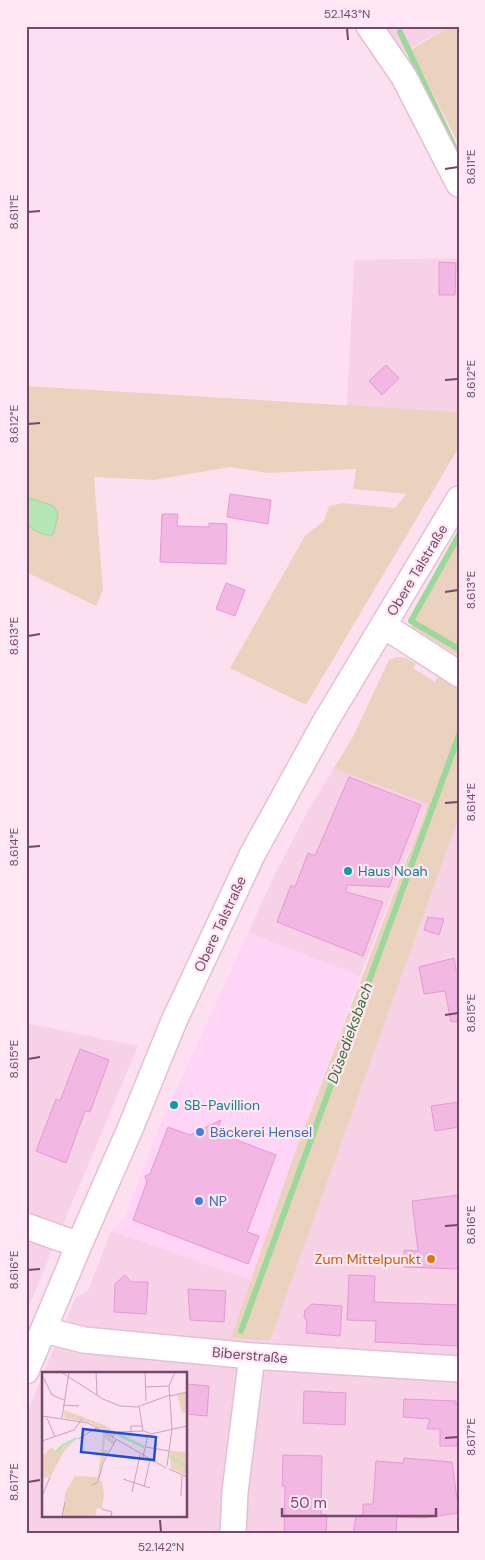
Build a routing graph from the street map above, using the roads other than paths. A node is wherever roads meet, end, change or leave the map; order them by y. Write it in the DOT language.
graph roads {
  1 [pos="369,26"];
  2 [pos="459,184"];
  3 [pos="459,499"];
  4 [pos="384,625"];
  5 [pos="459,674"];
  6 [pos="26,1226"];
  7 [pos="79,1244"];
  8 [pos="44,1330"];
  9 [pos="252,1356"];
  10 [pos="459,1369"];
  11 [pos="26,1371"];
  12 [pos="233,1534"];
  1 -- 2 [label="street"];
  3 -- 4 [label="street, Obere Talstraße"];
  4 -- 5 [label="street"];
  4 -- 7 [label="street, Obere Talstraße"];
  6 -- 7 [label="street"];
  7 -- 8 [label="street, Obere Talstraße"];
  8 -- 9 [label="street, Biberstraße"];
  8 -- 11 [label="street, Obere Talstraße"];
  9 -- 10 [label="street, Biberstraße"];
  9 -- 12 [label="street"];
}
